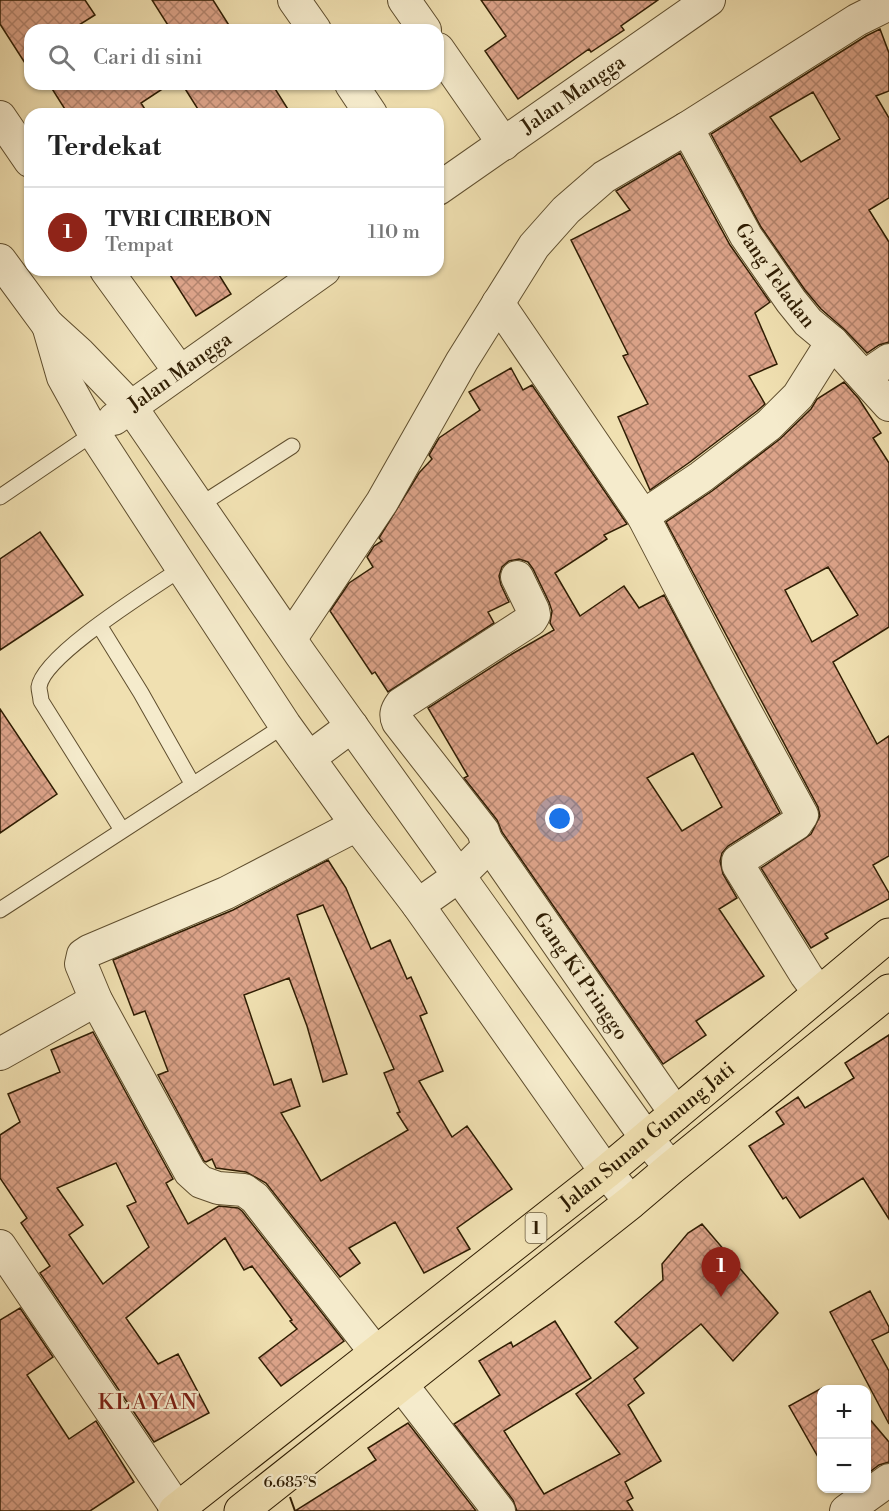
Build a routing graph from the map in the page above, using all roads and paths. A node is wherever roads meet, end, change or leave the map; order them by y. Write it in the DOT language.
graph roads {
  1 [pos="294,0"];
  2 [pos="404,0"];
  3 [pos="709,0"];
  4 [pos="889,4"];
  5 [pos="311,24"];
  6 [pos="421,24"];
  7 [pos="444,58"];
  8 [pos="355,90"];
  9 [pos="367,108"];
  10 [pos="0,117"];
  11 [pos="687,128"];
  12 [pos="504,144"];
  13 [pos="24,152"];
  14 [pos="444,185"];
  15 [pos="2,265"];
  16 [pos="110,276"];
  17 [pos="316,276"];
  18 [pos="498,303"];
  19 [pos="47,324"];
  20 [pos="832,342"];
  21 [pos="877,368"];
  22 [pos="180,372"];
  23 [pos="889,405"];
  24 [pos="131,407"];
  25 [pos="94,433"];
  26 [pos="292,446"];
  27 [pos="0,497"];
  28 [pos="200,506"];
  29 [pos="643,516"];
  30 [pos="182,568"];
  31 [pos="517,576"];
  32 [pos="99,625"];
  33 [pos="291,638"];
  34 [pos="285,725"];
  35 [pos="351,726"];
  36 [pos="309,758"];
  37 [pos="193,785"];
  38 [pos="357,825"];
  39 [pos="122,830"];
  40 [pos="486,840"];
  41 [pos="459,876"];
  42 [pos="418,905"];
  43 [pos="0,910"];
  44 [pos="889,935"];
  45 [pos="889,991"];
  46 [pos="819,993"];
  47 [pos="96,1000"];
  48 [pos="0,1054"];
  49 [pos="676,1114"];
  50 [pos="647,1139"];
  51 [pos="670,1168"];
  52 [pos="606,1172"];
  53 [pos="631,1202"];
  54 [pos="0,1246"];
  55 [pos="376,1353"];
  56 [pos="400,1384"];
  57 [pos="222,1474"];
  58 [pos="889,1480"];
  59 [pos="253,1506"];
  60 [pos="176,1510"];
  61 [pos="499,1511"];
  62 [pos="846,1511"];
  1 -- 5 [label="street"];
  2 -- 6 [label="street"];
  3 -- 12 [label="street, Jalan Mangga"];
  4 -- 11 [label="street"];
  7 -- 12 [label="street"];
  8 -- 9 [label="street"];
  10 -- 13 [label="street"];
  11 -- 18 [label="street"];
  11 -- 20 [label="street, Gang Teladan"];
  12 -- 14 [label="street, Jalan Mangga"];
  15 -- 19 [label="street"];
  16 -- 22 [label="street"];
  17 -- 22 [label="street, Jalan Mangga"];
  18 -- 29 [label="street"];
  18 -- 33 [label="street"];
  19 -- 24 [label="street"];
  19 -- 25 [label="street"];
  20 -- 21 [label="street, Gang Teladan"];
  20 -- 29 [label="street"];
  21 -- 23 [label="street, Gang Teladan"];
  22 -- 24 [label="street, Jalan Mangga"];
  24 -- 25 [label="street, Jalan Mangga"];
  24 -- 28 [label="street"];
  25 -- 27 [label="lane"];
  25 -- 30 [label="street"];
  26 -- 28 [label="lane"];
  28 -- 33 [label="street"];
  29 -- 46 [label="street"];
  30 -- 32 [label="lane"];
  30 -- 34 [label="street"];
  31 -- 40 [label="street, Gang Ki Pringgo"];
  32 -- 37 [label="lane"];
  32 -- 39 [label="lane"];
  33 -- 35 [label="street"];
  34 -- 36 [label="street"];
  34 -- 37 [label="lane"];
  35 -- 36 [label="street"];
  35 -- 41 [label="street"];
  36 -- 38 [label="street"];
  37 -- 39 [label="lane"];
  38 -- 42 [label="street"];
  38 -- 47 [label="street"];
  39 -- 43 [label="lane"];
  40 -- 41 [label="street"];
  40 -- 49 [label="street, Gang Ki Pringgo"];
  41 -- 42 [label="street"];
  41 -- 50 [label="street"];
  42 -- 52 [label="street"];
  44 -- 46 [label="highway, Jalan Sunan Gunung Jati / 1"];
  45 -- 51 [label="highway, 1"];
  46 -- 49 [label="highway, Jalan Sunan Gunung Jati / 1"];
  47 -- 48 [label="street"];
  47 -- 55 [label="street"];
  49 -- 50 [label="highway, Jalan Sunan Gunung Jati / 1"];
  50 -- 51 [label="street"];
  50 -- 52 [label="highway, Jalan Sunan Gunung Jati / 1"];
  51 -- 53 [label="highway, 1"];
  52 -- 53 [label="street"];
  52 -- 55 [label="highway, Jalan Sunan Gunung Jati / 1"];
  53 -- 56 [label="highway, 1"];
  54 -- 60 [label="street"];
  55 -- 57 [label="highway, Jalan Sunan Gunung Jati / 1"];
  56 -- 59 [label="highway, 1"];
  56 -- 61 [label="street"];
  57 -- 59 [label="highway"];
  57 -- 60 [label="highway, Jalan Sunan Gunung Jati / 1"];
  58 -- 62 [label="street"];
}
